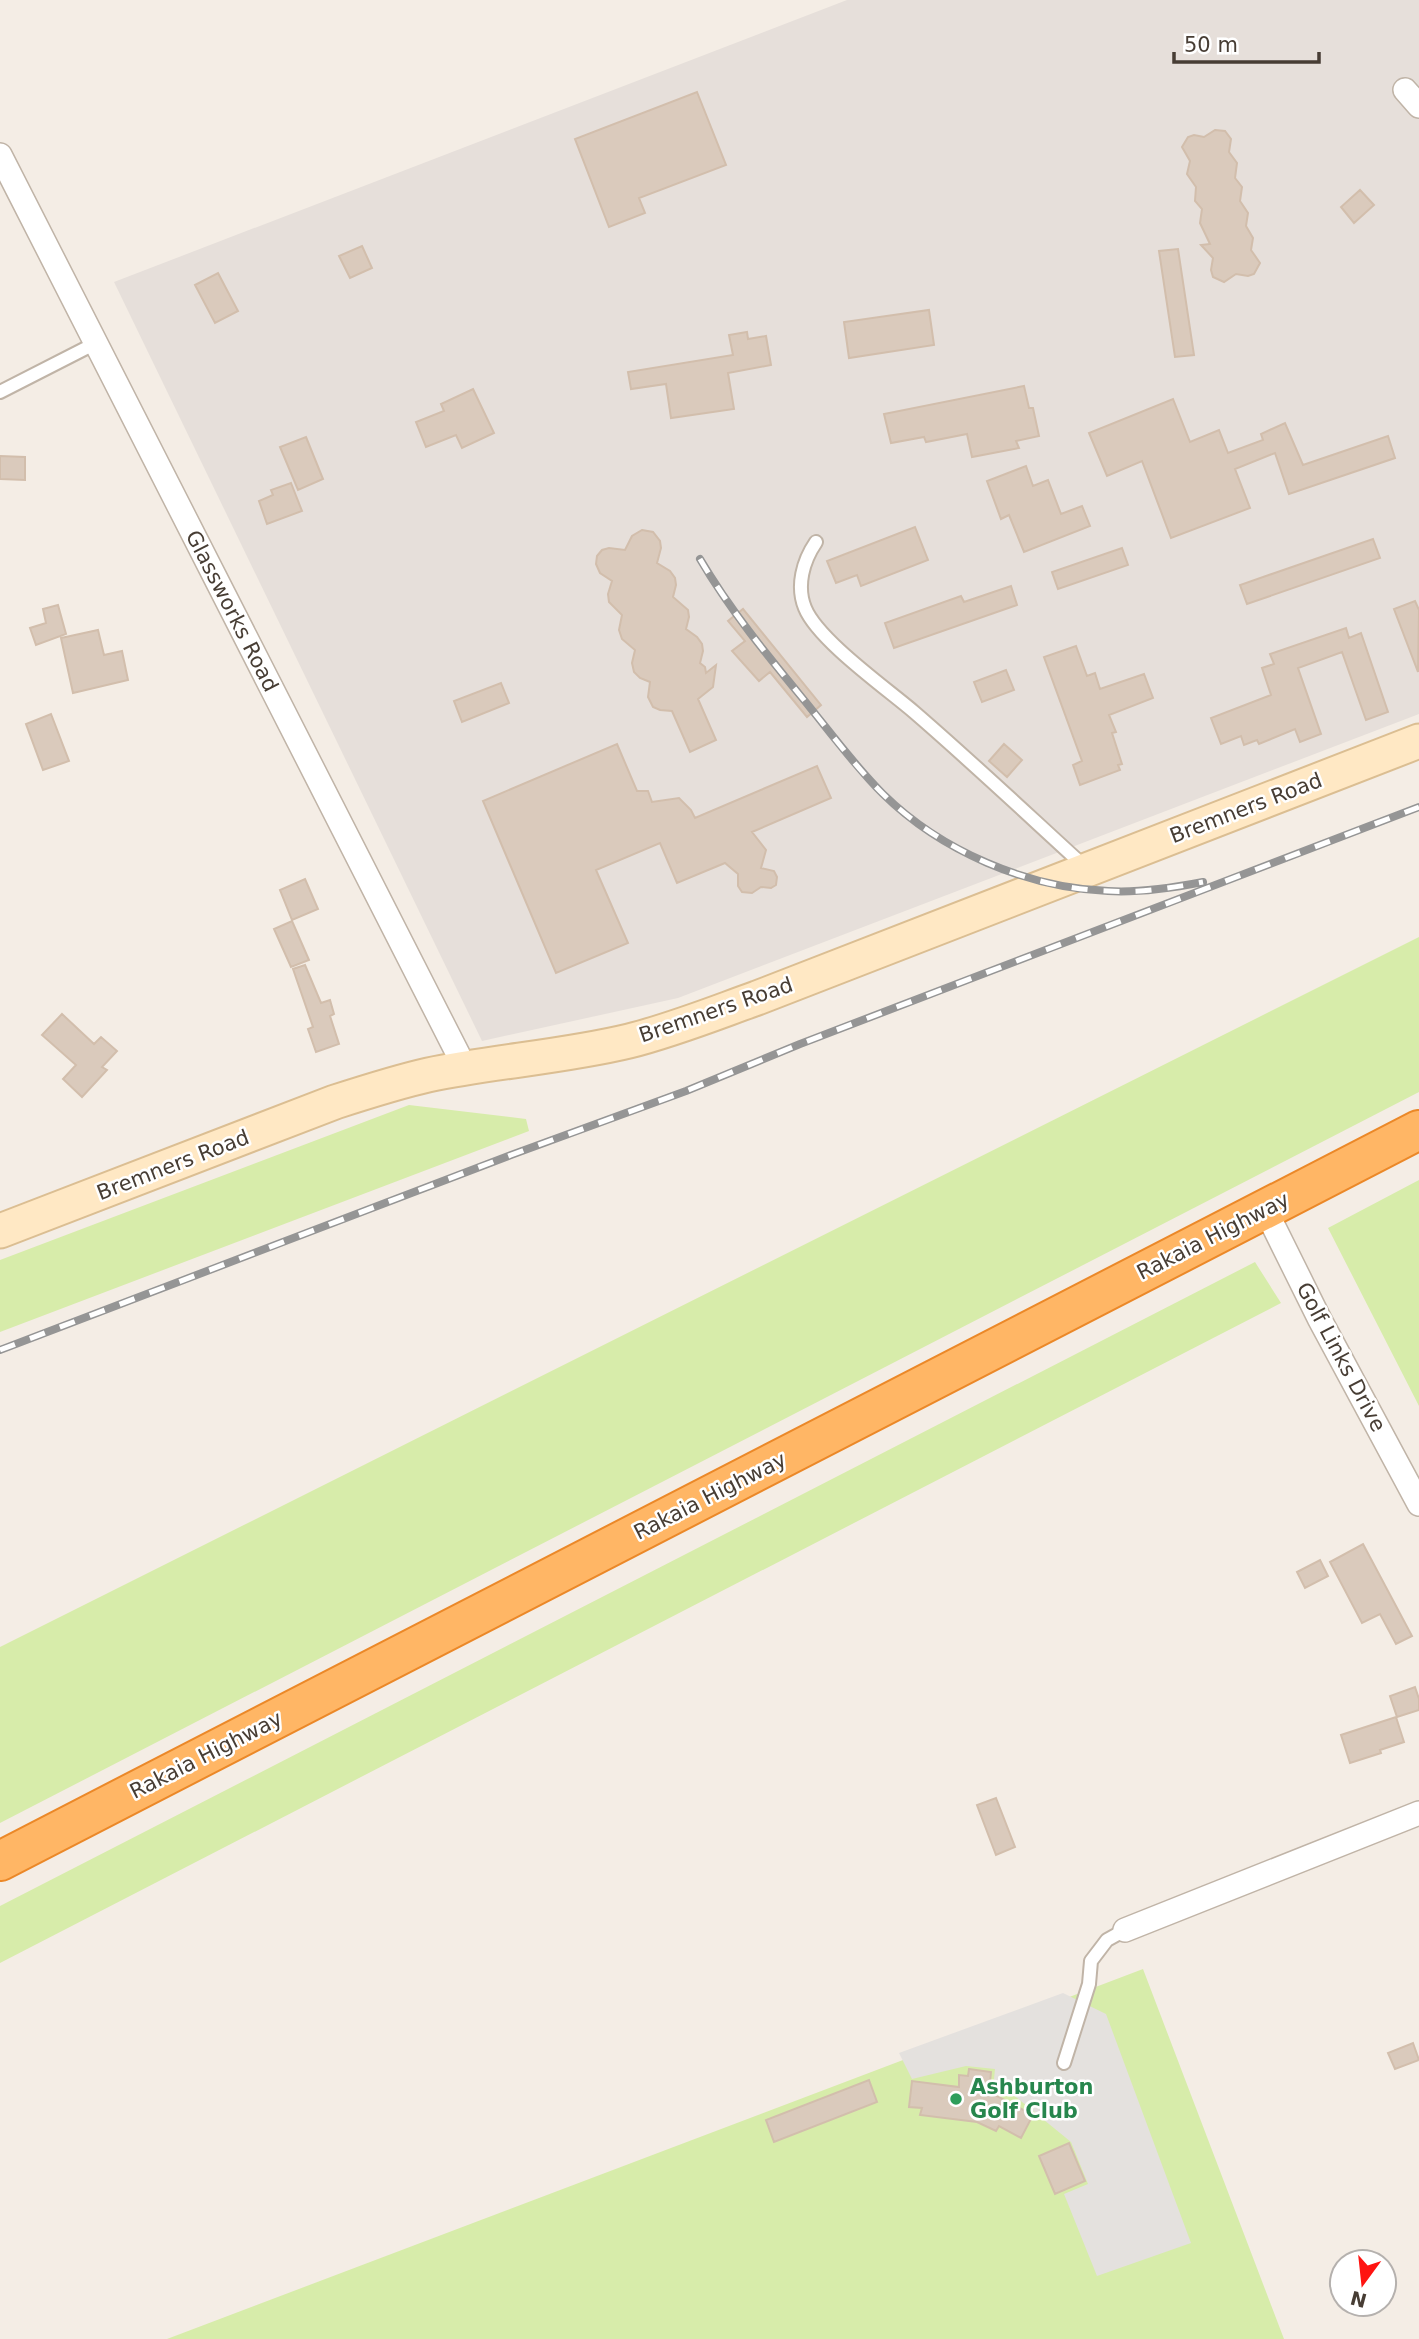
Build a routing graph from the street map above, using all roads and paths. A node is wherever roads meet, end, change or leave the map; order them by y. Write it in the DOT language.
graph roads {
  1 [pos="0,155"];
  2 [pos="96,343"];
  3 [pos="0,392"];
  4 [pos="816,542"];
  5 [pos="1419,741"];
  6 [pos="1087,869"];
  7 [pos="461,1069"];
  8 [pos="1419,1130"];
  9 [pos="1265,1209"];
  10 [pos="0,1231"];
  11 [pos="1419,1504"];
  12 [pos="1419,1813"];
  13 [pos="0,1861"];
  14 [pos="1125,1930"];
  15 [pos="1064,2063"];
  1 -- 2 [label="street, Glassworks Road"];
  2 -- 3 [label="lane"];
  2 -- 7 [label="street, Glassworks Road"];
  4 -- 6 [label="lane"];
  5 -- 6 [label="street, Bremners Road"];
  6 -- 7 [label="street, Bremners Road"];
  7 -- 10 [label="street, Bremners Road"];
  8 -- 9 [label="highway, Rakaia Highway"];
  9 -- 11 [label="street, Golf Links Drive"];
  9 -- 13 [label="highway, Rakaia Highway"];
  12 -- 14 [label="street"];
  14 -- 15 [label="lane"];
}
